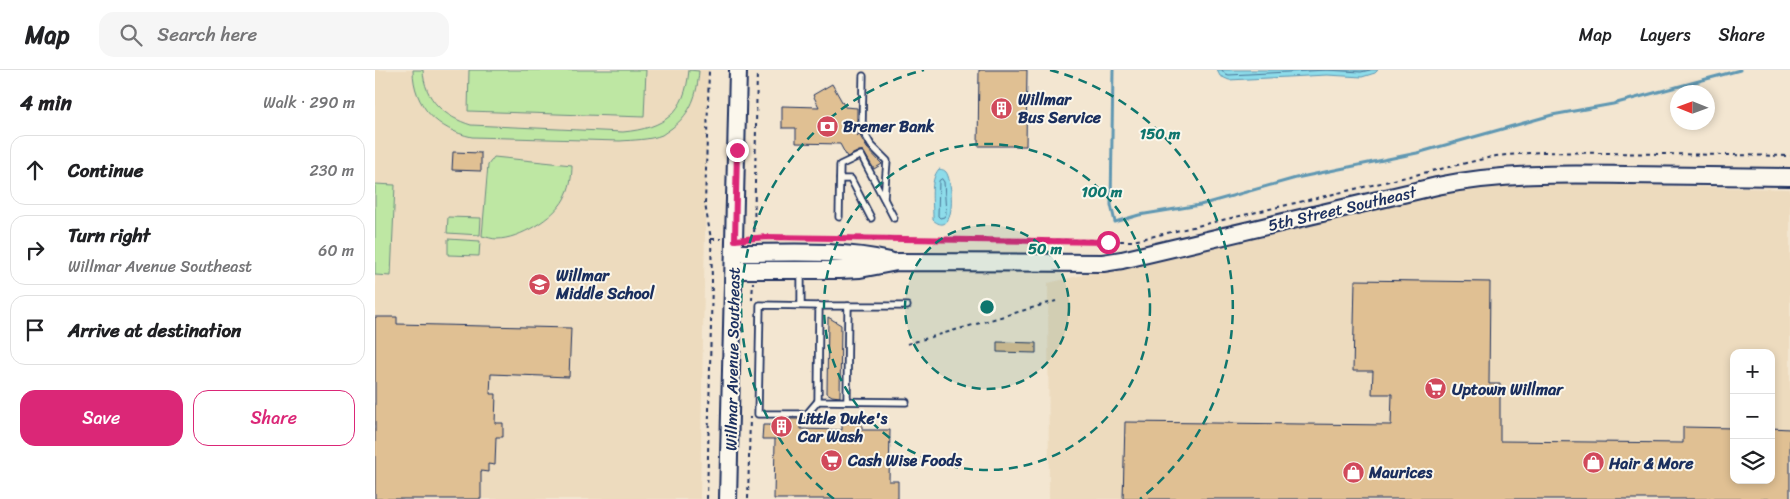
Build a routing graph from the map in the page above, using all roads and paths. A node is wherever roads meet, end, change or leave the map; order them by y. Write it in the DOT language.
graph roads {
  1 [pos="709,70"];
  2 [pos="738,70"];
  3 [pos="757,70"];
  4 [pos="863,76"];
  5 [pos="1790,156"];
  6 [pos="1790,177"];
  7 [pos="840,179"];
  8 [pos="884,198"];
  9 [pos="839,217"];
  10 [pos="871,218"];
  11 [pos="895,218"];
  12 [pos="803,238"];
  13 [pos="813,238"];
  14 [pos="711,239"];
  15 [pos="735,246"];
  16 [pos="753,246"];
  17 [pos="897,262"];
  18 [pos="734,270"];
  19 [pos="801,270"];
  20 [pos="1056,301"];
  21 [pos="801,305"];
  22 [pos="819,306"];
  23 [pos="848,306"];
  24 [pos="907,306"];
  25 [pos="907,344"];
  26 [pos="818,401"];
  27 [pos="847,401"];
  28 [pos="906,402"];
  29 [pos="707,499"];
  30 [pos="728,499"];
  1 -- 14 [label="path"];
  2 -- 15 [label="street, Willmar Avenue Southeast"];
  3 -- 16 [label="path"];
  4 -- 8 [label="lane"];
  5 -- 13 [label="path"];
  6 -- 17 [label="street, 5th Street Southeast"];
  7 -- 8 [label="lane"];
  7 -- 9 [label="lane"];
  7 -- 10 [label="lane"];
  8 -- 11 [label="lane"];
  12 -- 16 [label="path"];
  14 -- 15 [label="path"];
  14 -- 29 [label="path"];
  15 -- 16 [label="street, 5th Street Southeast"];
  15 -- 18 [label="street, Willmar Avenue Southeast"];
  16 -- 17 [label="street, 5th Street Southeast"];
  17 -- 19 [label="street, 5th Street Southeast"];
  18 -- 19 [label="street, 5th Street Southeast"];
  18 -- 30 [label="street, Willmar Avenue Southeast"];
  19 -- 21 [label="lane"];
  20 -- 25 [label="path"];
  21 -- 22 [label="lane"];
  21 -- 26 [label="lane"];
  22 -- 23 [label="lane"];
  22 -- 26 [label="lane"];
  23 -- 24 [label="lane"];
  23 -- 27 [label="lane"];
  26 -- 27 [label="lane"];
  27 -- 28 [label="lane"];
}
